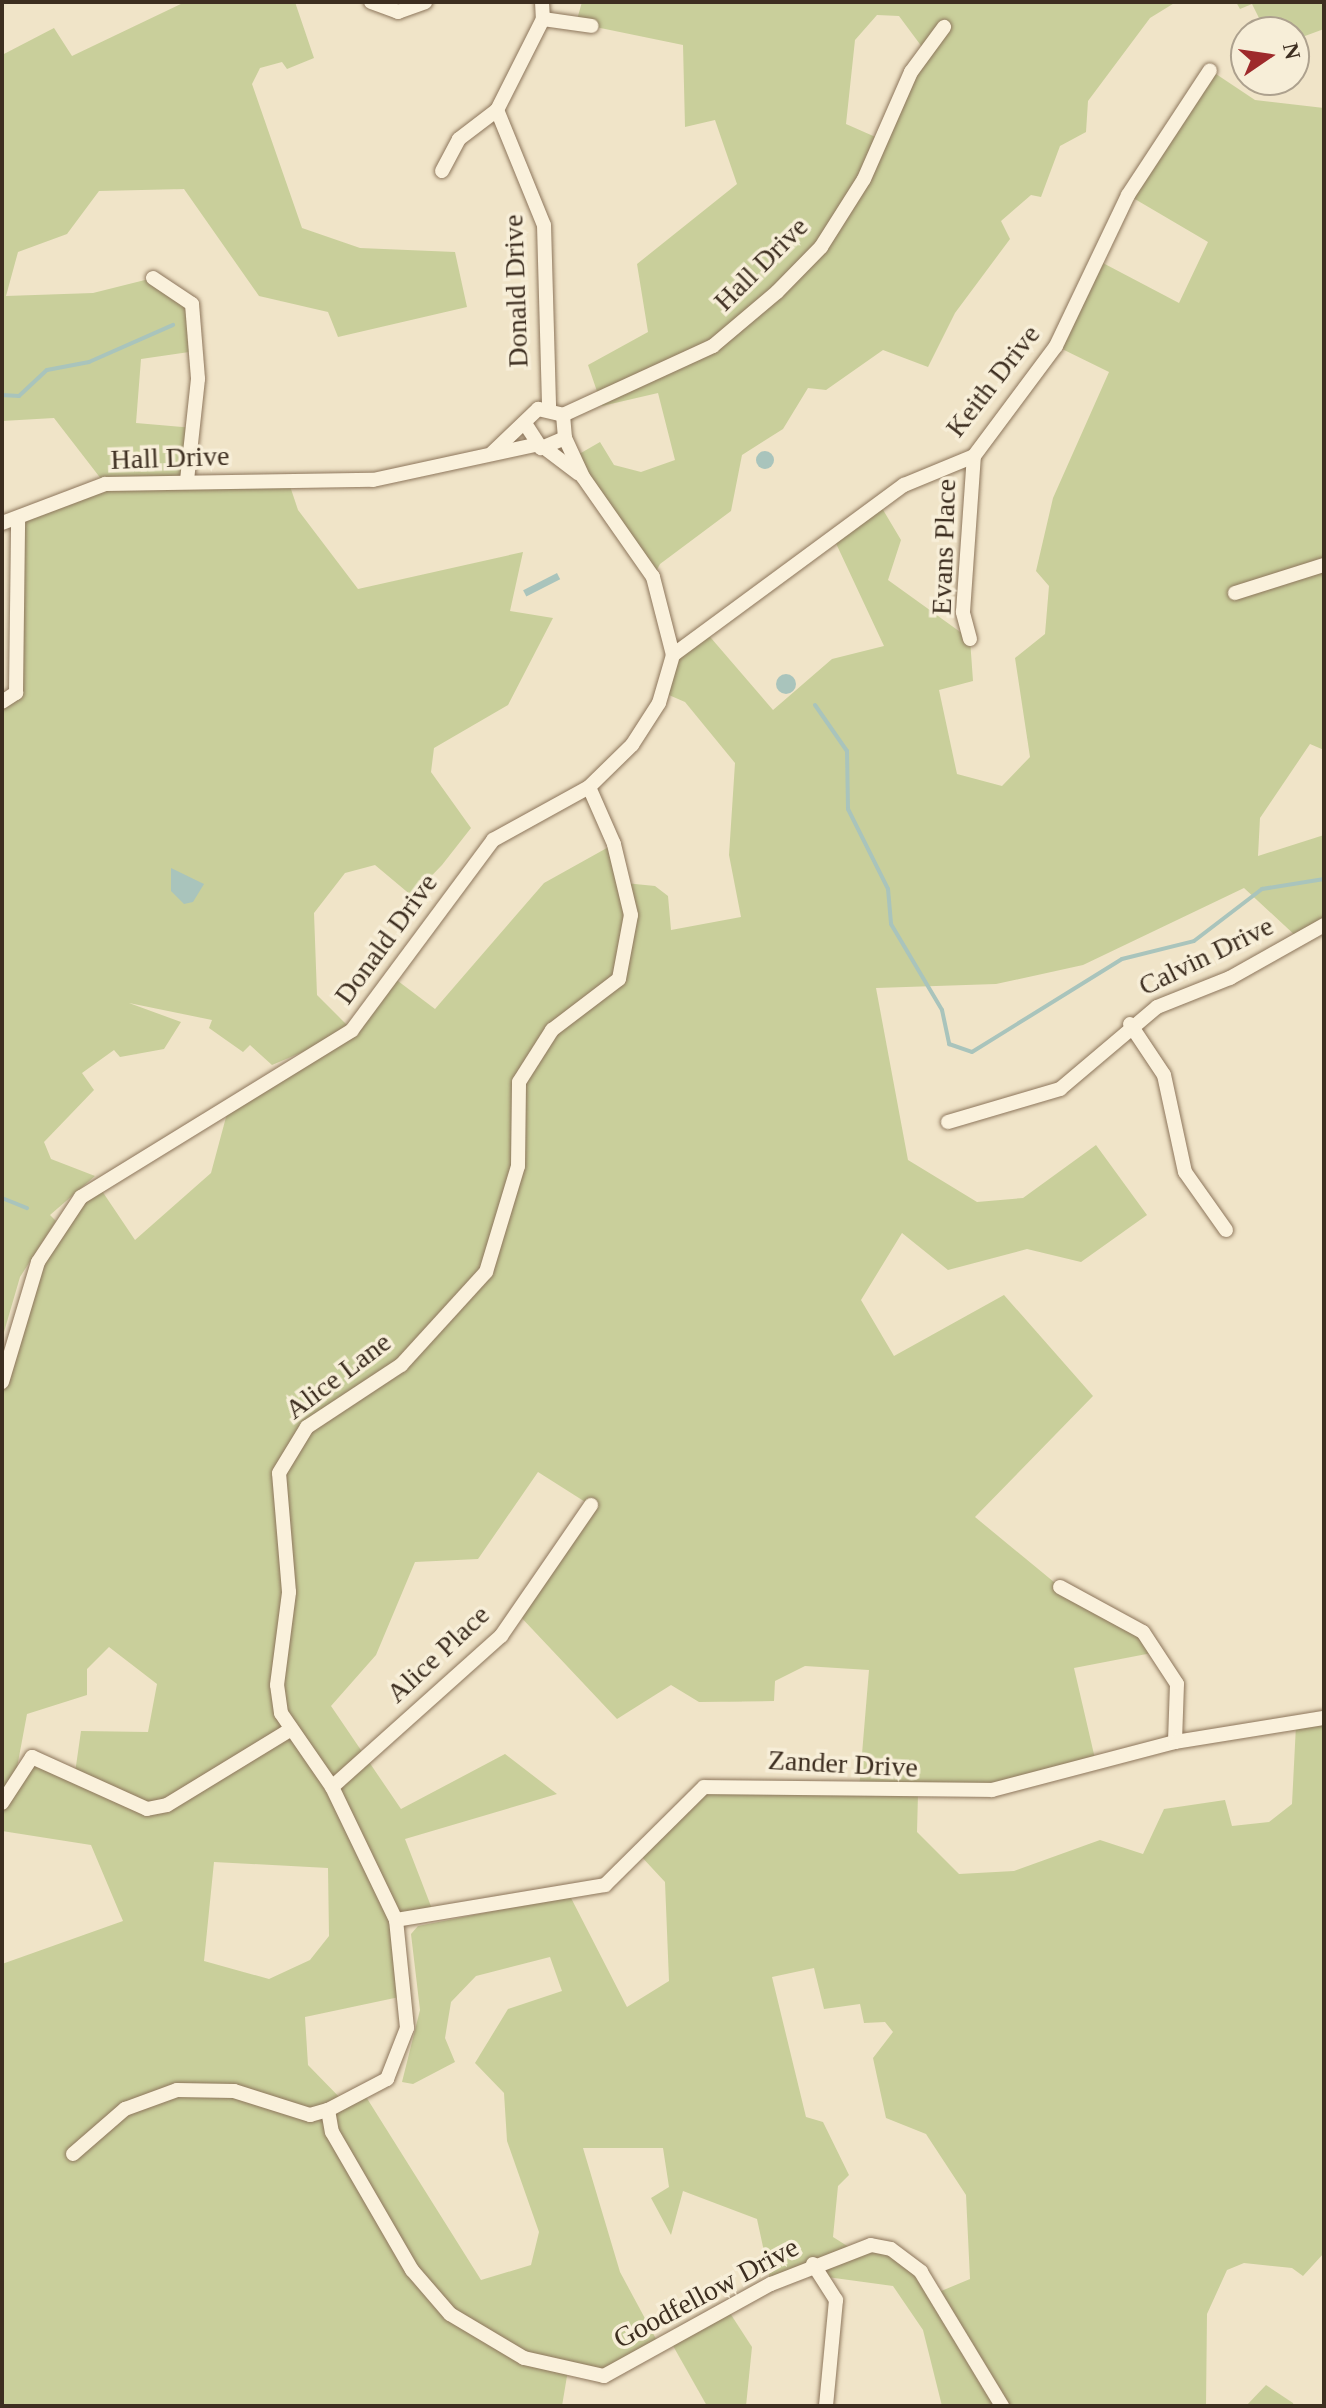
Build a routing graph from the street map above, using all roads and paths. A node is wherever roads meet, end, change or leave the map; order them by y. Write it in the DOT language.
graph roads {
  1 [pos="371,2"];
  2 [pos="425,2"];
  3 [pos="542,2"];
  4 [pos="543,19"];
  5 [pos="592,26"];
  6 [pos="944,27"];
  7 [pos="1210,70"];
  8 [pos="497,110"];
  9 [pos="442,171"];
  10 [pos="153,278"];
  11 [pos="549,407"];
  12 [pos="563,415"];
  13 [pos="526,425"];
  14 [pos="565,438"];
  15 [pos="541,447"];
  16 [pos="488,455"];
  17 [pos="974,456"];
  18 [pos="583,477"];
  19 [pos="187,481"];
  20 [pos="18,519"];
  21 [pos="2,523"];
  22 [pos="1324,565"];
  23 [pos="1235,593"];
  24 [pos="970,639"];
  25 [pos="673,655"];
  26 [pos="2,702"];
  27 [pos="589,787"];
  28 [pos="1324,925"];
  29 [pos="1130,1024"];
  30 [pos="948,1122"];
  31 [pos="1226,1230"];
  32 [pos="2,1382"];
  33 [pos="591,1505"];
  34 [pos="1060,1587"];
  35 [pos="1324,1718"];
  36 [pos="288,1731"];
  37 [pos="1175,1742"];
  38 [pos="332,1787"];
  39 [pos="2,1803"];
  40 [pos="396,1920"];
  41 [pos="328,2110"];
  42 [pos="73,2154"];
  43 [pos="813,2264"];
  44 [pos="826,2406"];
  45 [pos="1002,2406"];
  1 -- 2 [label="street"];
  3 -- 4 [label="street"];
  4 -- 5 [label="street"];
  4 -- 8 [label="street"];
  6 -- 12 [label="street, Hall Drive"];
  7 -- 17 [label="street, Keith Drive"];
  8 -- 9 [label="street"];
  8 -- 11 [label="street, Donald Drive"];
  10 -- 19 [label="street"];
  11 -- 12 [label="street"];
  11 -- 13 [label="street, Hall Drive"];
  12 -- 14 [label="street"];
  13 -- 15 [label="street"];
  13 -- 16 [label="street, Hall Drive"];
  14 -- 15 [label="street, Hall Drive"];
  14 -- 18 [label="street"];
  15 -- 16 [label="street, Hall Drive"];
  15 -- 18 [label="street"];
  16 -- 19 [label="street, Hall Drive"];
  17 -- 24 [label="street, Evans Place"];
  17 -- 25 [label="street, Keith Drive"];
  18 -- 25 [label="street"];
  19 -- 20 [label="street, Hall Drive"];
  20 -- 21 [label="street, Hall Drive"];
  20 -- 26 [label="street"];
  22 -- 23 [label="street"];
  25 -- 27 [label="street, Donald Drive"];
  27 -- 32 [label="street, Donald Drive"];
  27 -- 36 [label="street, Alice Lane"];
  28 -- 29 [label="street, Calvin Drive"];
  29 -- 30 [label="street, Calvin Drive"];
  29 -- 31 [label="street"];
  33 -- 38 [label="street, Alice Place"];
  34 -- 37 [label="street"];
  35 -- 37 [label="street, Zander Drive"];
  36 -- 38 [label="street, Alice Lane"];
  36 -- 39 [label="street"];
  37 -- 40 [label="street, Zander Drive"];
  38 -- 40 [label="street, Alice Lane"];
  40 -- 41 [label="street, Alice Lane"];
  41 -- 42 [label="street"];
  41 -- 43 [label="street, Goodfellow Drive"];
  43 -- 44 [label="street"];
  43 -- 45 [label="street, Goodfellow Drive"];
}
